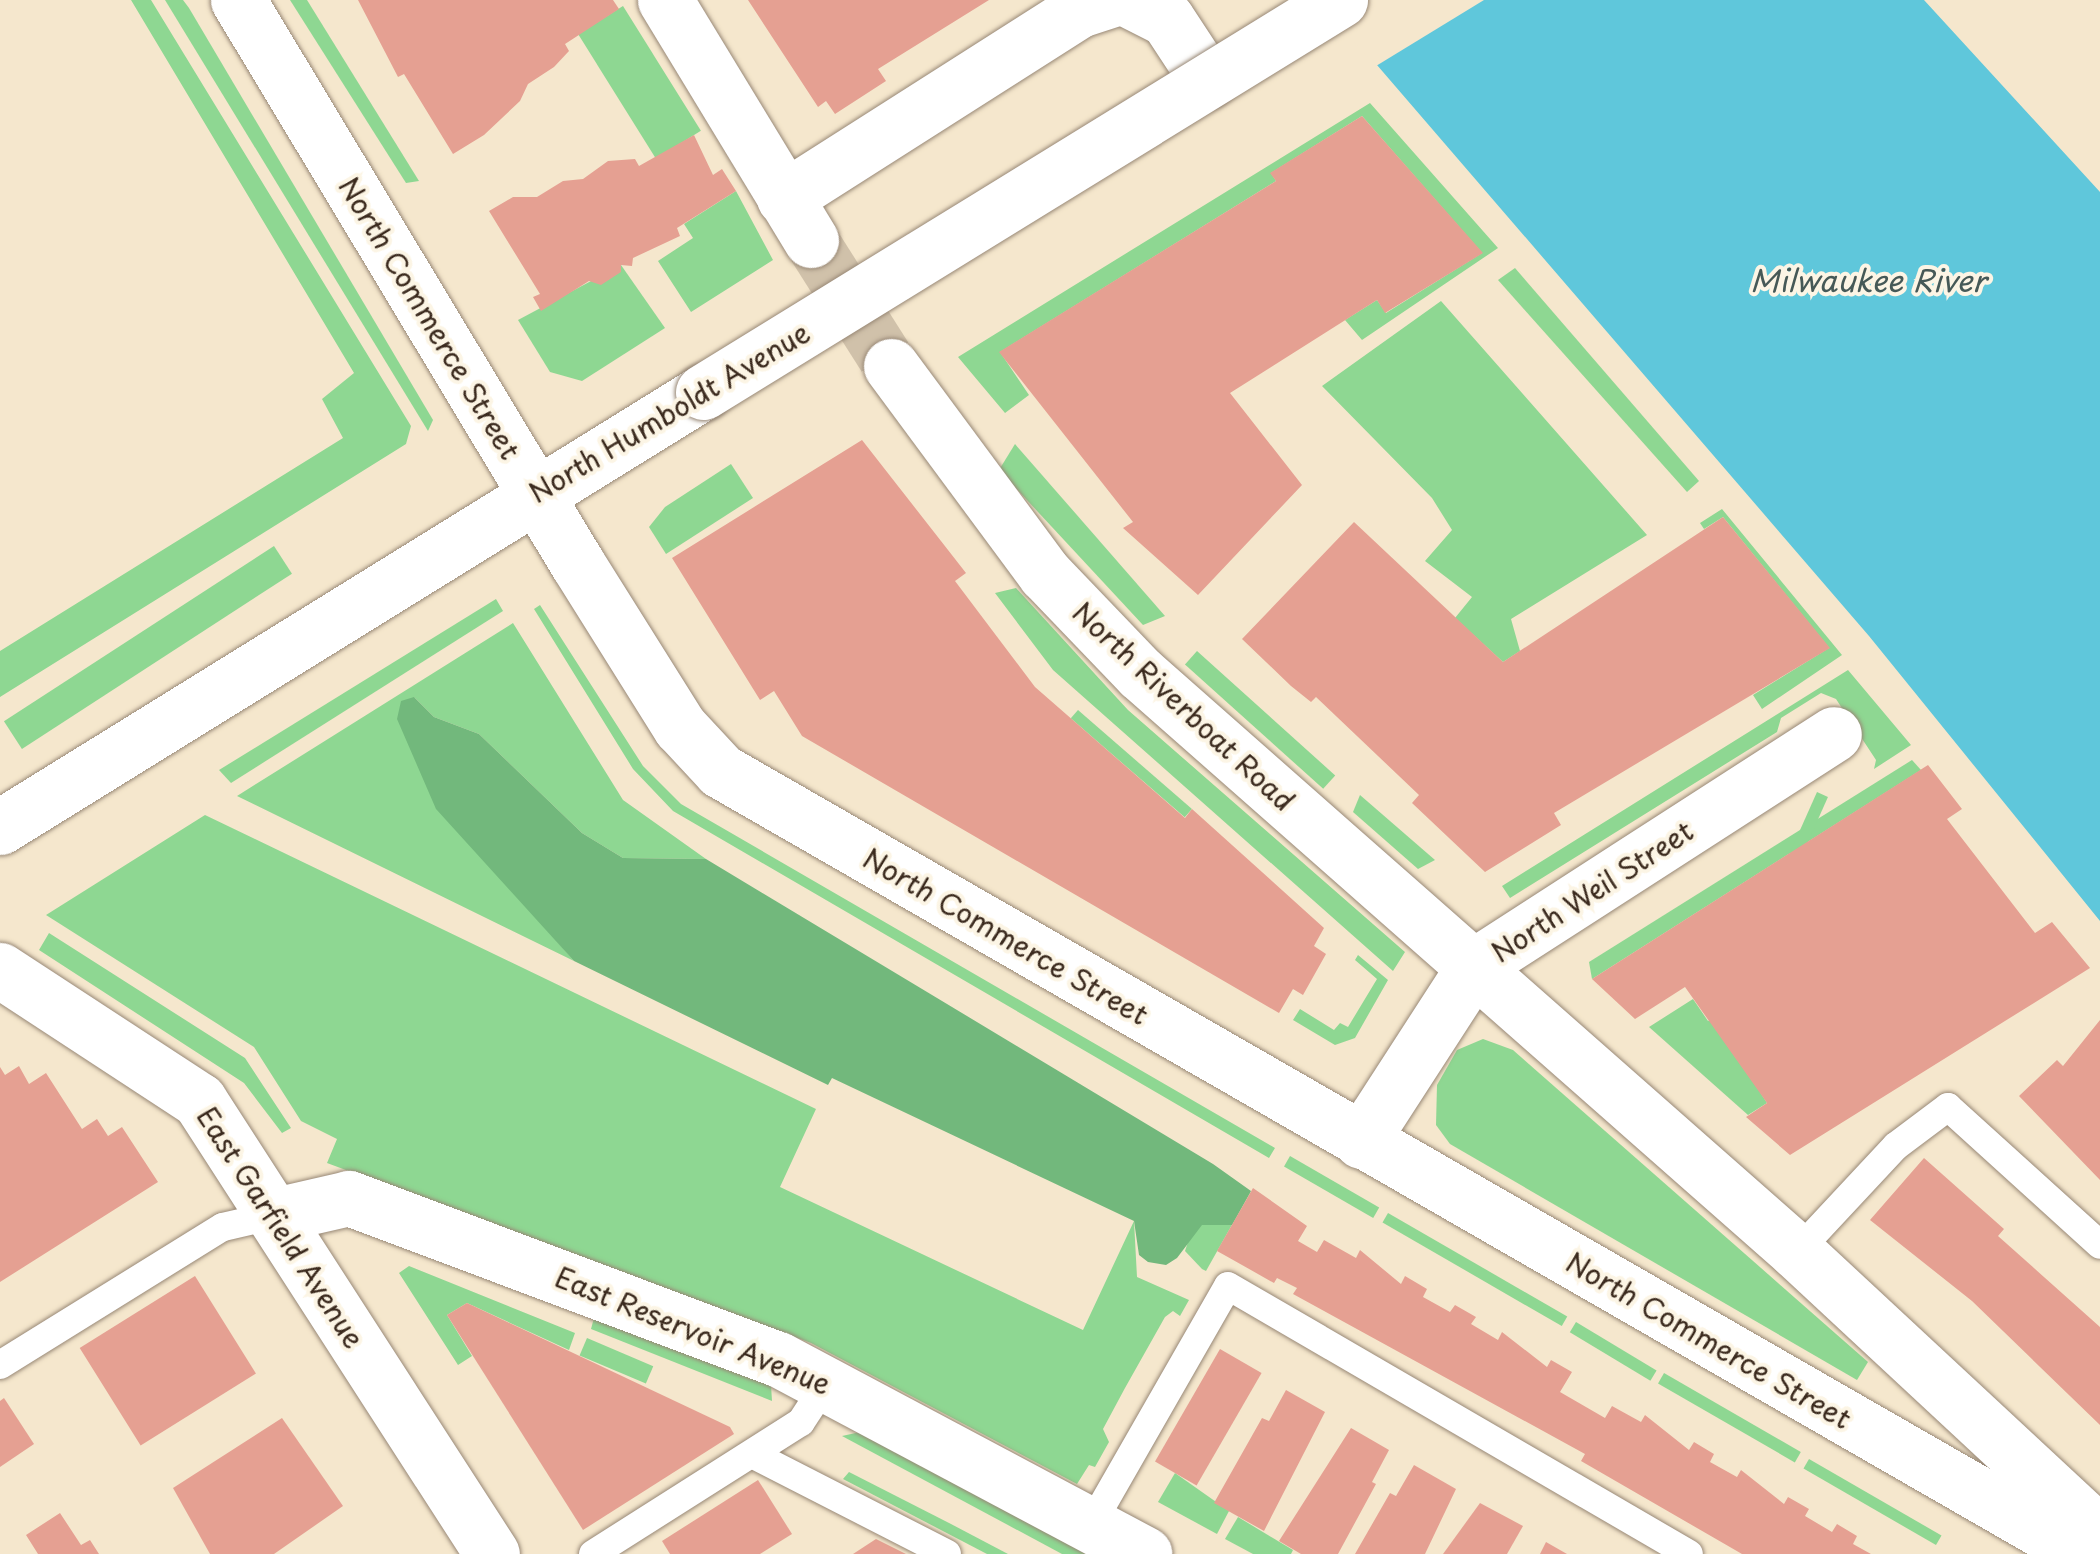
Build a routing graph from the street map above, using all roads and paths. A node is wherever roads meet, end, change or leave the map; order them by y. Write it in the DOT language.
graph roads {
  1 [pos="238,0"];
  2 [pos="666,0"];
  3 [pos="1128,0"];
  4 [pos="1340,0"];
  5 [pos="1089,9"];
  6 [pos="1207,80"];
  7 [pos="891,366"];
  8 [pos="534,494"];
  9 [pos="1834,734"];
  10 [pos="0,827"];
  11 [pos="1474,966"];
  12 [pos="0,970"];
  13 [pos="1361,1142"];
  14 [pos="275,1215"];
  15 [pos="2100,1245"];
  16 [pos="1797,1252"];
  17 [pos="0,1365"];
  18 [pos="827,1382"];
  19 [pos="752,1454"];
  20 [pos="1091,1525"];
  21 [pos="2100,1534"];
  22 [pos="484,1551"];
  23 [pos="593,1554"];
  24 [pos="947,1554"];
  25 [pos="1144,1554"];
  26 [pos="1689,1554"];
  27 [pos="2083,1554"];
  1 -- 8 [label="street, North Commerce Street"];
  2 -- 5 [label="street"];
  3 -- 6 [label="street"];
  4 -- 6 [label="street, North Humboldt Avenue, bridge"];
  6 -- 8 [label="street, North Humboldt Avenue, bridge"];
  7 -- 11 [label="street, North Riverboat Road"];
  8 -- 10 [label="street, North Humboldt Avenue"];
  8 -- 13 [label="street, North Commerce Street"];
  9 -- 11 [label="street, North Weil Street"];
  11 -- 13 [label="street, North Weil Street"];
  11 -- 16 [label="street"];
  12 -- 14 [label="street, East Garfield Avenue"];
  13 -- 27 [label="street, North Commerce Street"];
  14 -- 17 [label="lane"];
  14 -- 18 [label="street, East Reservoir Avenue"];
  14 -- 22 [label="street, East Garfield Avenue"];
  15 -- 16 [label="lane"];
  16 -- 21 [label="street"];
  18 -- 19 [label="lane"];
  18 -- 20 [label="street, East Reservoir Avenue"];
  19 -- 23 [label="lane"];
  19 -- 24 [label="lane"];
  20 -- 25 [label="street, East Reservoir Avenue"];
  20 -- 26 [label="lane"];
}
